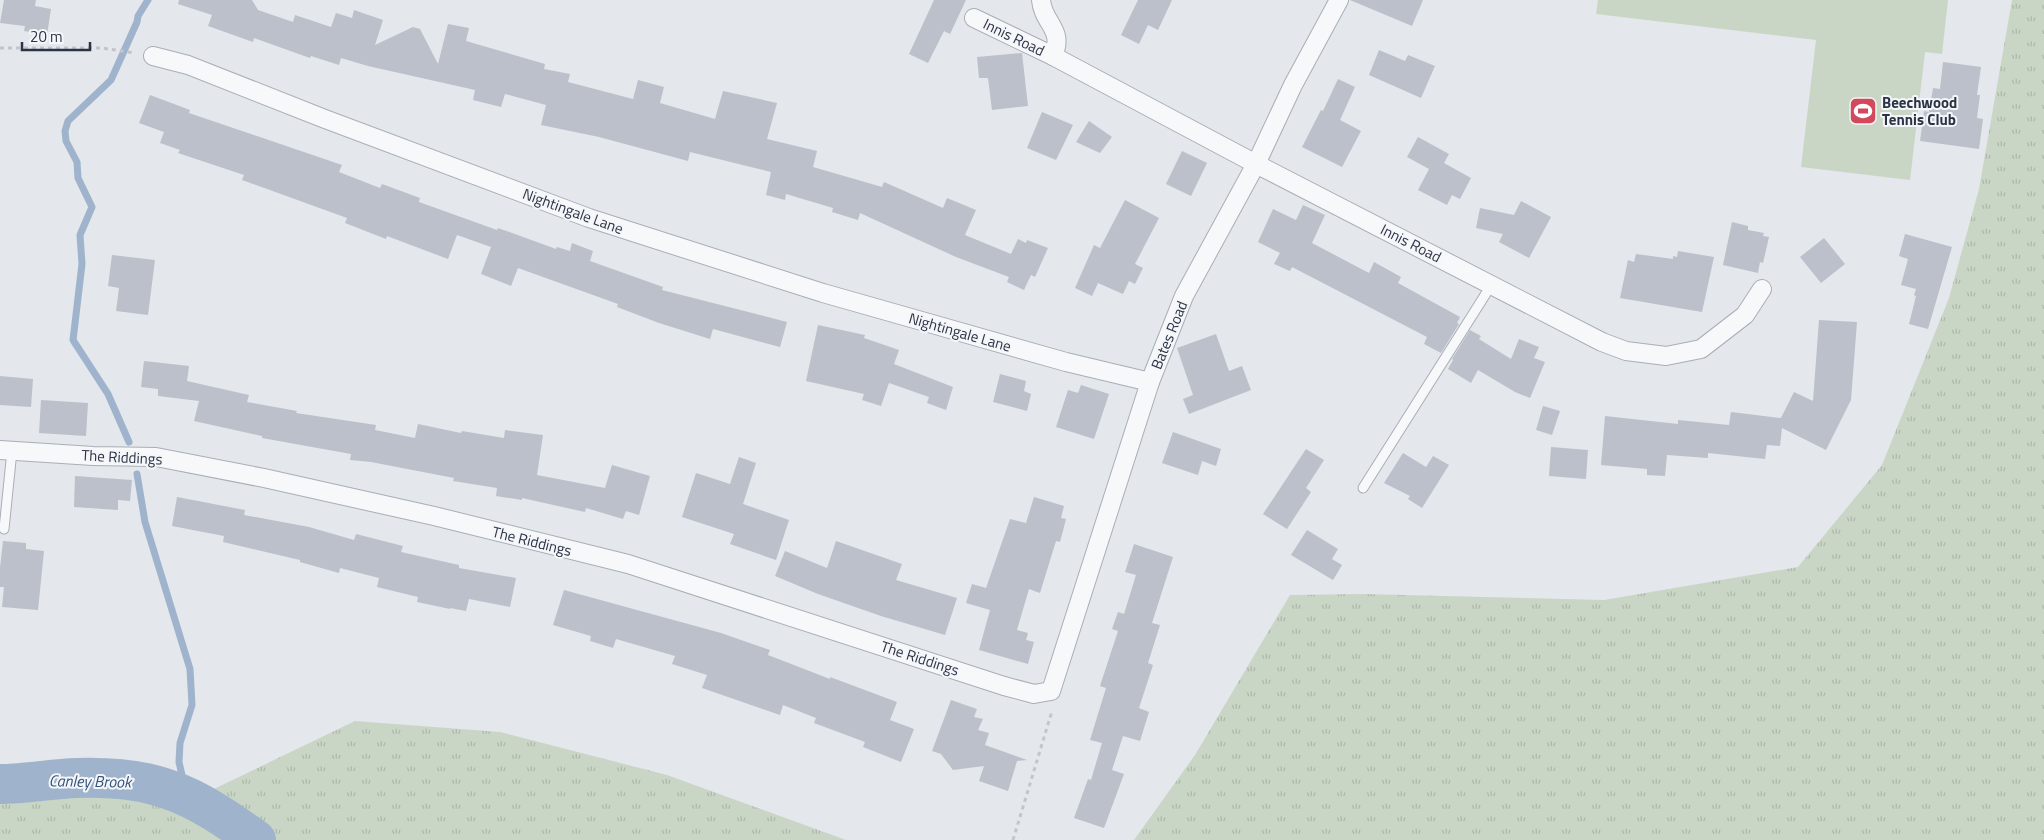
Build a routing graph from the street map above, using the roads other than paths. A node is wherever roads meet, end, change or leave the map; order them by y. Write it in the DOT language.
graph roads {
  1 [pos="1041,0"];
  2 [pos="1339,0"];
  3 [pos="974,18"];
  4 [pos="153,56"];
  5 [pos="1053,56"];
  6 [pos="1256,164"];
  7 [pos="1492,284"];
  8 [pos="1762,289"];
  9 [pos="1150,382"];
  10 [pos="6,450"];
  11 [pos="1363,488"];
  12 [pos="4,529"];
  13 [pos="1051,691"];
  1 -- 5 [label="street, Innis Road"];
  2 -- 6 [label="street, Bates Road"];
  3 -- 5 [label="street, Innis Road"];
  4 -- 9 [label="street, Nightingale Lane"];
  5 -- 6 [label="street, Innis Road"];
  6 -- 7 [label="street, Innis Road"];
  6 -- 9 [label="street, Bates Road"];
  7 -- 8 [label="street, Innis Road"];
  7 -- 11 [label="lane"];
  9 -- 13 [label="street, Bates Road"];
  10 -- 12 [label="lane"];
  10 -- 13 [label="street, The Riddings"];
}
